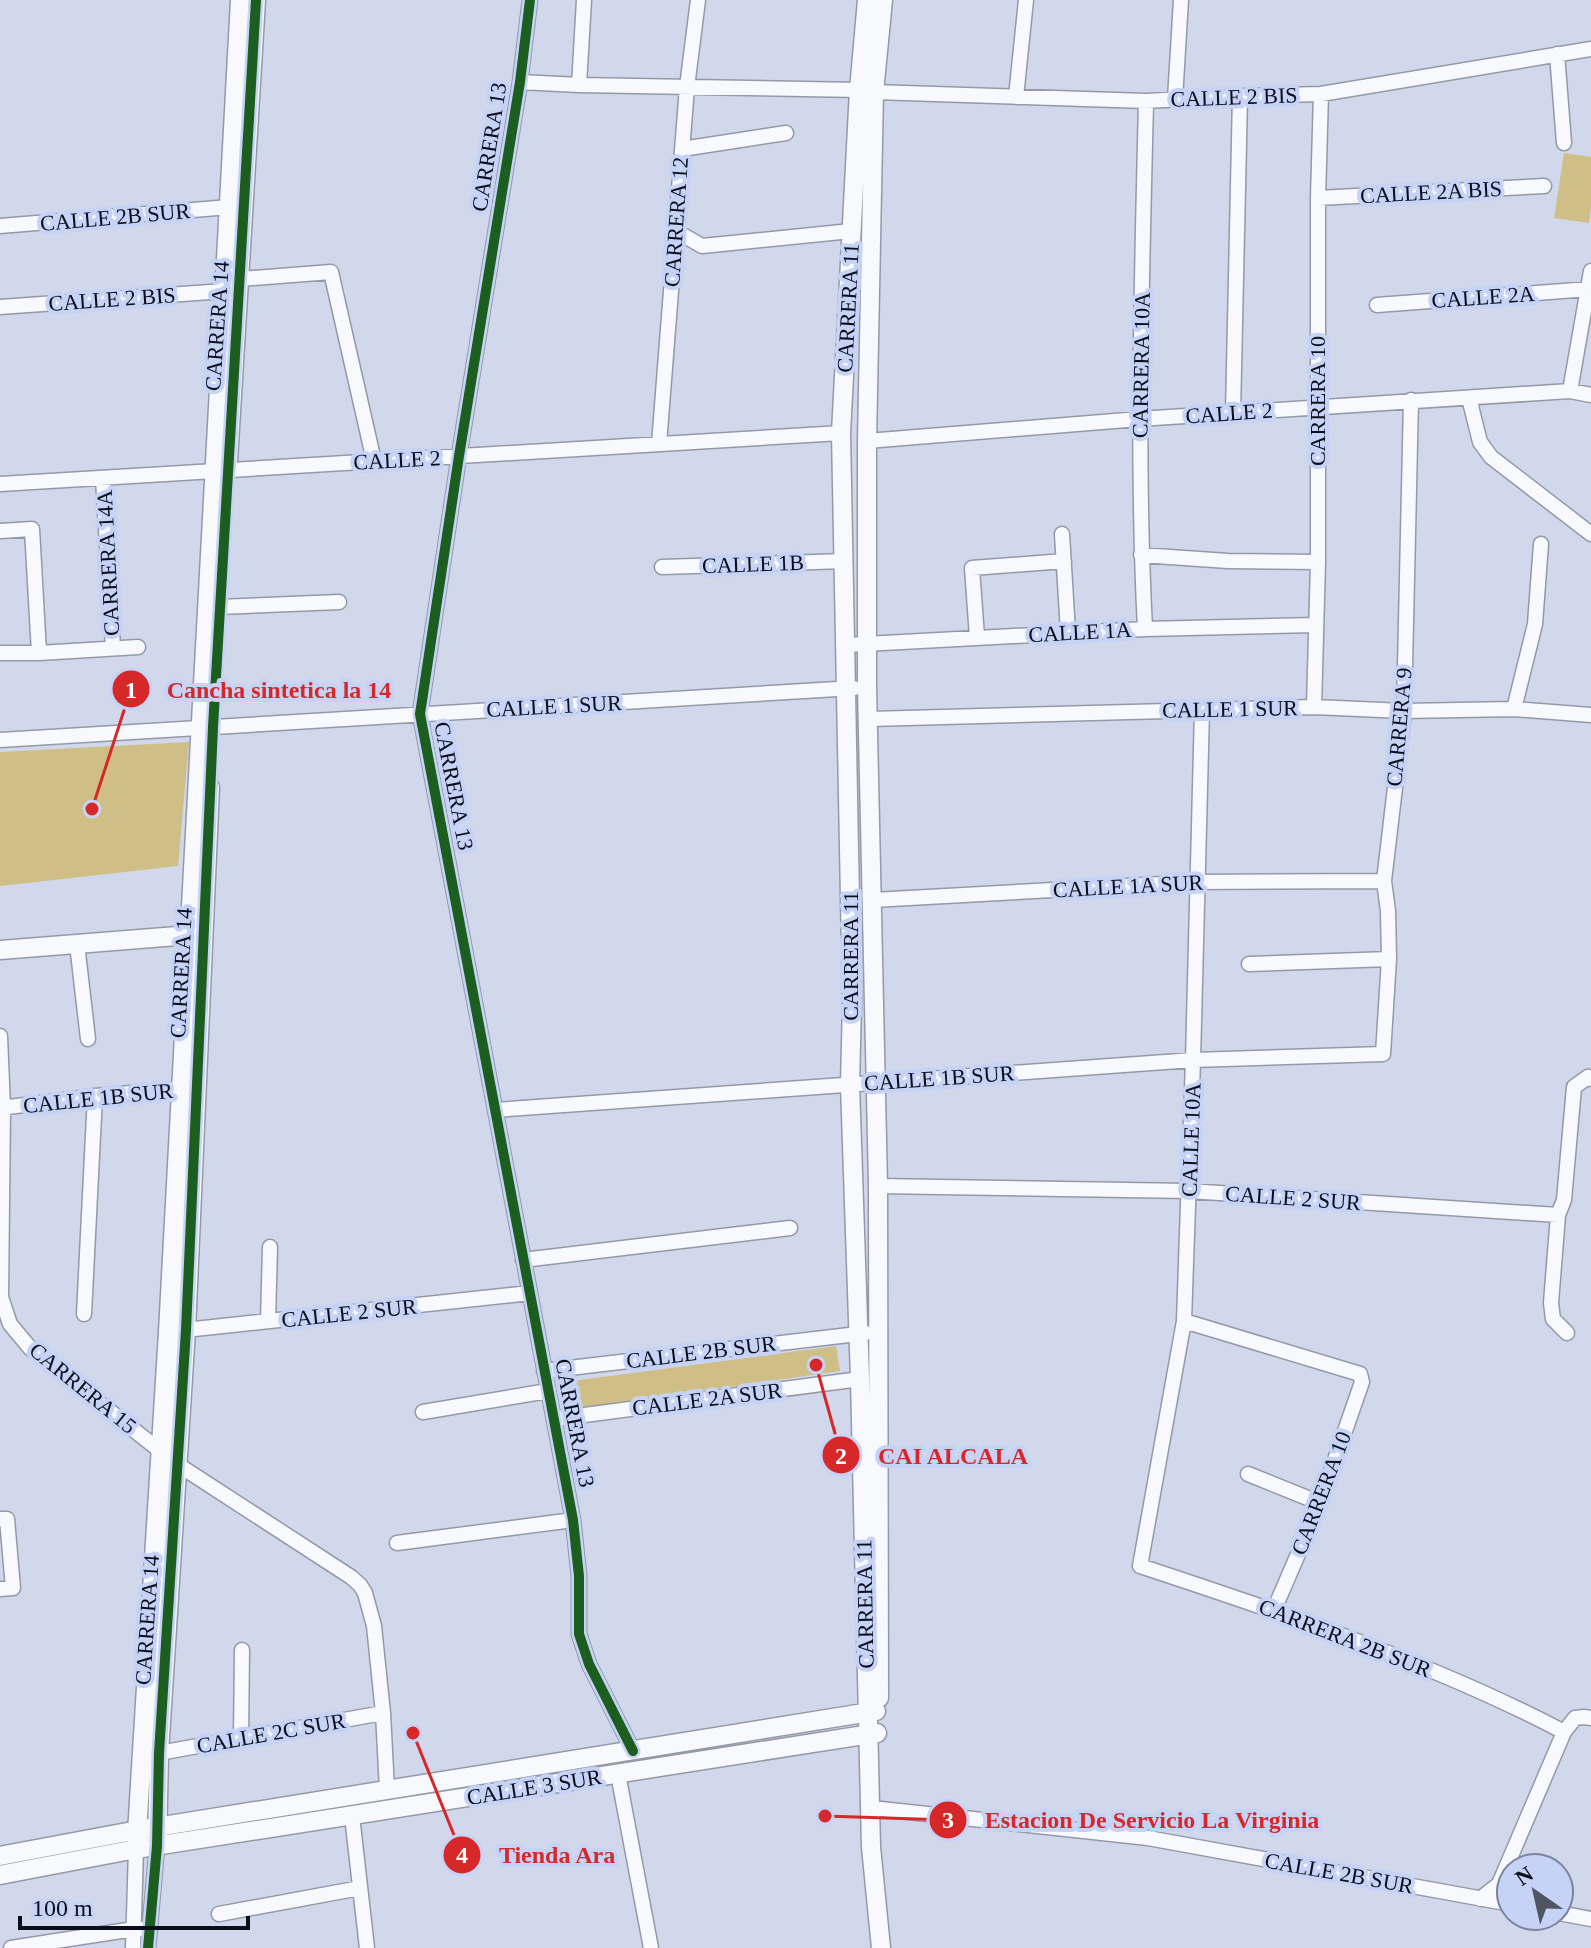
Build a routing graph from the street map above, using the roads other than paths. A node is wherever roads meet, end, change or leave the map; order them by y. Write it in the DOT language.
graph roads {
  1 [pos="240,0"];
  2 [pos="256,0"];
  3 [pos="530,0"];
  4 [pos="584,0"];
  5 [pos="698,0"];
  6 [pos="867,0"];
  7 [pos="883,0"];
  8 [pos="1026,0"];
  9 [pos="1181,0"];
  10 [pos="1591,49"];
  11 [pos="1557,54"];
  12 [pos="520,82"];
  13 [pos="579,85"];
  14 [pos="687,87"];
  15 [pos="867,91"];
  16 [pos="1321,94"];
  17 [pos="1240,96"];
  18 [pos="1016,97"];
  19 [pos="1175,99"];
  20 [pos="1146,101"];
  21 [pos="786,133"];
  22 [pos="1564,143"];
  23 [pos="682,149"];
  24 [pos="1544,186"];
  25 [pos="1318,198"];
  26 [pos="229,207"];
  27 [pos="0,226"];
  28 [pos="676,231"];
  29 [pos="851,231"];
  30 [pos="1591,271"];
  31 [pos="240,279"];
  32 [pos="1589,289"];
  33 [pos="224,291"];
  34 [pos="1377,305"];
  35 [pos="0,307"];
  36 [pos="1570,391"];
  37 [pos="1591,395"];
  38 [pos="1469,398"];
  39 [pos="1411,400"];
  40 [pos="1317,407"];
  41 [pos="1233,413"];
  42 [pos="1139,419"];
  43 [pos="841,433"];
  44 [pos="867,441"];
  45 [pos="659,444"];
  46 [pos="459,456"];
  47 [pos="374,461"];
  48 [pos="222,470"];
  49 [pos="103,478"];
  50 [pos="0,484"];
  51 [pos="0,531"];
  52 [pos="1062,534"];
  53 [pos="1591,534"];
  54 [pos="1541,544"];
  55 [pos="1141,555"];
  56 [pos="844,561"];
  57 [pos="1064,561"];
  58 [pos="1318,562"];
  59 [pos="662,567"];
  60 [pos="339,602"];
  61 [pos="219,607"];
  62 [pos="1315,625"];
  63 [pos="1145,629"];
  64 [pos="1068,632"];
  65 [pos="977,637"];
  66 [pos="868,642"];
  67 [pos="846,645"];
  68 [pos="138,647"];
  69 [pos="113,648"];
  70 [pos="0,653"];
  71 [pos="39,653"];
  72 [pos="867,687"];
  73 [pos="847,688"];
  74 [pos="1314,707"];
  75 [pos="1514,709"];
  76 [pos="1202,710"];
  77 [pos="1404,711"];
  78 [pos="420,714"];
  79 [pos="1591,715"];
  80 [pos="869,719"];
  81 [pos="206,728"];
  82 [pos="0,740"];
  83 [pos="200,854"];
  84 [pos="1384,881"];
  85 [pos="1198,882"];
  86 [pos="873,900"];
  87 [pos="190,935"];
  88 [pos="77,944"];
  89 [pos="0,950"];
  90 [pos="1389,959"];
  91 [pos="1249,964"];
  92 [pos="0,1036"];
  93 [pos="88,1039"];
  94 [pos="1383,1054"];
  95 [pos="1193,1060"];
  96 [pos="1591,1079"];
  97 [pos="877,1082"];
  98 [pos="850,1085"];
  99 [pos="189,1088"];
  100 [pos="95,1096"];
  101 [pos="2,1108"];
  102 [pos="495,1110"];
  103 [pos="878,1186"];
  104 [pos="1189,1191"];
  105 [pos="1558,1215"];
  106 [pos="790,1228"];
  107 [pos="270,1247"];
  108 [pos="523,1260"];
  109 [pos="530,1293"];
  110 [pos="84,1314"];
  111 [pos="268,1321"];
  112 [pos="1184,1321"];
  113 [pos="177,1331"];
  114 [pos="858,1333"];
  115 [pos="878,1333"];
  116 [pos="1567,1333"];
  117 [pos="544,1371"];
  118 [pos="860,1379"];
  119 [pos="548,1391"];
  120 [pos="423,1412"];
  121 [pos="554,1419"];
  122 [pos="159,1450"];
  123 [pos="177,1464"];
  124 [pos="1248,1474"];
  125 [pos="1320,1503"];
  126 [pos="4,1519"];
  127 [pos="573,1520"];
  128 [pos="397,1543"];
  129 [pos="1140,1566"];
  130 [pos="6,1589"];
  131 [pos="1274,1610"];
  132 [pos="242,1650"];
  133 [pos="873,1712"];
  134 [pos="383,1713"];
  135 [pos="1591,1718"];
  136 [pos="1564,1732"];
  137 [pos="874,1734"];
  138 [pos="241,1739"];
  139 [pos="633,1751"];
  140 [pos="159,1753"];
  141 [pos="618,1774"];
  142 [pos="387,1790"];
  143 [pos="875,1809"];
  144 [pos="352,1816"];
  145 [pos="157,1837"];
  146 [pos="137,1839"];
  147 [pos="0,1856"];
  148 [pos="0,1875"];
  149 [pos="360,1888"];
  150 [pos="1480,1899"];
  151 [pos="1495,1901"];
  152 [pos="219,1914"];
  153 [pos="134,1929"];
  154 [pos="150,1929"];
  155 [pos="11,1948"];
  156 [pos="133,1948"];
  157 [pos="148,1948"];
  158 [pos="367,1948"];
  159 [pos="651,1948"];
  160 [pos="881,1948"];
  1 -- 26 [label="street, CARRERA 14"];
  2 -- 31 [label="street, CARRERA 14"];
  3 -- 12 [label="street, CARRERA 13"];
  4 -- 13 [label="street"];
  5 -- 14 [label="street, CARRERA 12"];
  6 -- 15 [label="street, CARRERA 11"];
  7 -- 15 [label="street, CARRERA 11"];
  8 -- 18 [label="street"];
  9 -- 19 [label="street"];
  10 -- 11 [label="street, CALLE 2 BIS"];
  11 -- 16 [label="street, CALLE 2 BIS"];
  11 -- 22 [label="street"];
  12 -- 13 [label="street, CALLE 2 BIS"];
  12 -- 46 [label="street, CARRERA 13"];
  13 -- 14 [label="street, CALLE 2 BIS"];
  14 -- 15 [label="street, CALLE 2 BIS"];
  14 -- 23 [label="street, CARRERA 12"];
  15 -- 18 [label="street, CALLE 2 BIS"];
  15 -- 29 [label="street, CARRERA 11"];
  15 -- 44 [label="street, CARRERA 11"];
  16 -- 17 [label="street, CALLE 2 BIS"];
  16 -- 25 [label="street, CARRERA 10"];
  17 -- 19 [label="street, CALLE 2 BIS"];
  17 -- 41 [label="street"];
  18 -- 20 [label="street, CALLE 2 BIS"];
  19 -- 20 [label="street, CALLE 2 BIS"];
  20 -- 42 [label="street, CARRERA 10A"];
  21 -- 23 [label="street"];
  23 -- 28 [label="street, CARRERA 12"];
  24 -- 25 [label="street, CALLE 2A BIS"];
  25 -- 40 [label="street, CARRERA 10"];
  26 -- 27 [label="street, CALLE 2B SUR"];
  26 -- 33 [label="street, CARRERA 14"];
  28 -- 29 [label="street"];
  28 -- 45 [label="street, CARRERA 12"];
  29 -- 43 [label="street, CARRERA 11"];
  30 -- 32 [label="street"];
  31 -- 47 [label="street"];
  31 -- 48 [label="street, CARRERA 14"];
  32 -- 34 [label="street, CALLE 2A"];
  32 -- 36 [label="street"];
  33 -- 35 [label="street, CALLE 2 BIS"];
  33 -- 48 [label="street, CARRERA 14"];
  36 -- 37 [label="street, CALLE 2"];
  36 -- 38 [label="street, CALLE 2"];
  38 -- 39 [label="street, CALLE 2"];
  38 -- 53 [label="street"];
  39 -- 40 [label="street, CALLE 2"];
  39 -- 77 [label="street, CARRERA 9"];
  40 -- 41 [label="street, CALLE 2"];
  40 -- 58 [label="street, CARRERA 10"];
  41 -- 42 [label="street, CALLE 2"];
  42 -- 44 [label="street, CALLE 2"];
  42 -- 55 [label="street, CARRERA 10A"];
  43 -- 45 [label="street, CALLE 2"];
  43 -- 56 [label="street, CARRERA 11"];
  44 -- 66 [label="street, CARRERA 11"];
  45 -- 46 [label="street, CALLE 2"];
  46 -- 47 [label="street, CALLE 2"];
  46 -- 78 [label="street, CARRERA 13"];
  47 -- 48 [label="street, CALLE 2"];
  48 -- 49 [label="street, CALLE 2"];
  48 -- 61 [label="street, CARRERA 14"];
  48 -- 81 [label="street, CARRERA 14"];
  49 -- 50 [label="street, CALLE 2"];
  49 -- 69 [label="street, CARRERA 14A"];
  51 -- 71 [label="street"];
  52 -- 57 [label="street"];
  54 -- 75 [label="street"];
  55 -- 58 [label="street"];
  55 -- 63 [label="street, CARRERA 10A"];
  56 -- 59 [label="street, CALLE 1B"];
  56 -- 67 [label="street, CARRERA 11"];
  57 -- 64 [label="street"];
  57 -- 65 [label="street"];
  58 -- 62 [label="street, CARRERA 10"];
  60 -- 61 [label="street"];
  61 -- 81 [label="street, CARRERA 14"];
  62 -- 63 [label="street, CALLE 1A"];
  62 -- 74 [label="street, CARRERA 10"];
  63 -- 64 [label="street, CALLE 1A"];
  64 -- 65 [label="street, CALLE 1A"];
  65 -- 66 [label="street, CALLE 1A"];
  66 -- 67 [label="street, CALLE 1A"];
  66 -- 72 [label="street, CARRERA 11"];
  67 -- 73 [label="street, CARRERA 11"];
  68 -- 69 [label="street"];
  69 -- 71 [label="street"];
  70 -- 71 [label="street"];
  72 -- 73 [label="street, CALLE 1 SUR"];
  72 -- 80 [label="street, CARRERA 11"];
  73 -- 78 [label="street, CALLE 1 SUR"];
  73 -- 98 [label="street, CARRERA 11"];
  74 -- 76 [label="street, CALLE 1 SUR"];
  74 -- 77 [label="street, CALLE 1 SUR"];
  75 -- 77 [label="street, CALLE 1 SUR"];
  75 -- 79 [label="street, CALLE 1 SUR"];
  76 -- 80 [label="street, CALLE 1 SUR"];
  76 -- 85 [label="street, CALLE 10A"];
  77 -- 84 [label="street, CARRERA 9"];
  78 -- 81 [label="street, CALLE 1 SUR"];
  78 -- 102 [label="street, CARRERA 13"];
  80 -- 86 [label="street, CARRERA 11"];
  81 -- 82 [label="street, CALLE 1 SUR"];
  81 -- 83 [label="street, CARRERA 14"];
  83 -- 87 [label="street, CARRERA 14"];
  83 -- 99 [label="street, CARRERA 14"];
  84 -- 85 [label="street, CALLE 1A SUR"];
  84 -- 90 [label="street, CARRERA 9"];
  85 -- 86 [label="street, CALLE 1A SUR"];
  85 -- 95 [label="street, CALLE 10A"];
  86 -- 97 [label="street, CARRERA 11"];
  87 -- 88 [label="street"];
  87 -- 99 [label="street, CARRERA 14"];
  88 -- 89 [label="street"];
  88 -- 93 [label="street"];
  90 -- 91 [label="street"];
  90 -- 94 [label="street, CARRERA 9"];
  92 -- 101 [label="street, CARRERA 15"];
  94 -- 95 [label="street, CALLE 1B SUR"];
  95 -- 97 [label="street, CALLE 1B SUR"];
  95 -- 104 [label="street, CALLE 10A"];
  96 -- 105 [label="street"];
  97 -- 98 [label="street, CALLE 1B SUR"];
  97 -- 103 [label="street, CARRERA 11"];
  98 -- 102 [label="street, CALLE 1B SUR"];
  98 -- 114 [label="street, CARRERA 11"];
  99 -- 100 [label="street, CALLE 1B SUR"];
  99 -- 113 [label="street, CARRERA 14"];
  100 -- 101 [label="street, CALLE 1B SUR"];
  100 -- 110 [label="street"];
  101 -- 122 [label="street, CARRERA 15"];
  102 -- 108 [label="street, CARRERA 13"];
  103 -- 104 [label="street, CALLE 2 SUR"];
  103 -- 115 [label="street, CARRERA 11"];
  104 -- 105 [label="street, CALLE 2 SUR"];
  104 -- 112 [label="street, CALLE 10A"];
  105 -- 116 [label="street"];
  106 -- 108 [label="street"];
  107 -- 111 [label="street"];
  108 -- 109 [label="street, CARRERA 13"];
  109 -- 111 [label="street, CALLE 2 SUR"];
  109 -- 117 [label="street, CARRERA 13"];
  111 -- 113 [label="street, CALLE 2 SUR"];
  112 -- 125 [label="street, CARRERA 10"];
  112 -- 129 [label="street, CALLE 10A"];
  113 -- 122 [label="street, CARRERA 14"];
  113 -- 123 [label="street, CARRERA 14"];
  114 -- 115 [label="street, CALLE 2B SUR"];
  114 -- 117 [label="street, CALLE 2B SUR"];
  114 -- 118 [label="street, CARRERA 11"];
  115 -- 133 [label="street, CARRERA 11"];
  117 -- 119 [label="street, CARRERA 13"];
  118 -- 121 [label="street, CALLE 2A SUR"];
  118 -- 133 [label="street, CARRERA 11"];
  119 -- 120 [label="street"];
  119 -- 121 [label="street, CARRERA 13"];
  121 -- 127 [label="street, CARRERA 13"];
  122 -- 123 [label="street, CARRERA 15"];
  122 -- 146 [label="street, CARRERA 14"];
  123 -- 134 [label="street, CARRERA 15"];
  123 -- 140 [label="street, CARRERA 14"];
  124 -- 125 [label="street"];
  125 -- 131 [label="street, CARRERA 10"];
  126 -- 130 [label="street"];
  127 -- 128 [label="street"];
  127 -- 139 [label="street, CARRERA 13"];
  129 -- 131 [label="street, CARRERA 2B SUR"];
  131 -- 136 [label="street, CARRERA 2B SUR"];
  132 -- 138 [label="street"];
  133 -- 137 [label="street, CARRERA 11"];
  133 -- 139 [label="street, CALLE 3 SUR"];
  134 -- 138 [label="street, CALLE 2C SUR"];
  134 -- 142 [label="street, CARRERA 15"];
  135 -- 136 [label="street"];
  136 -- 150 [label="street"];
  137 -- 141 [label="street, CALLE 3 SUR"];
  137 -- 143 [label="street, CARRERA 11"];
  138 -- 140 [label="street, CALLE 2C SUR"];
  139 -- 142 [label="street, CALLE 3 SUR"];
  140 -- 145 [label="street, CARRERA 14"];
  141 -- 144 [label="street, CALLE 3 SUR"];
  141 -- 159 [label="street"];
  142 -- 145 [label="street, CALLE 3 SUR"];
  143 -- 150 [label="street, CALLE 2B SUR"];
  143 -- 160 [label="street, CARRERA 11"];
  144 -- 145 [label="street, CALLE 3 SUR"];
  144 -- 149 [label="street"];
  145 -- 146 [label="street, CALLE 3 SUR"];
  145 -- 154 [label="street, CARRERA 14"];
  146 -- 147 [label="street, CALLE 3 SUR"];
  146 -- 148 [label="street, CALLE 3 SUR"];
  146 -- 153 [label="street, CARRERA 14"];
  149 -- 152 [label="street"];
  149 -- 158 [label="street"];
  150 -- 151 [label="street, CALLE 2B SUR"];
  153 -- 154 [label="street"];
  153 -- 155 [label="street"];
  153 -- 156 [label="street, CARRERA 14"];
  154 -- 157 [label="street, CARRERA 14"];
}
